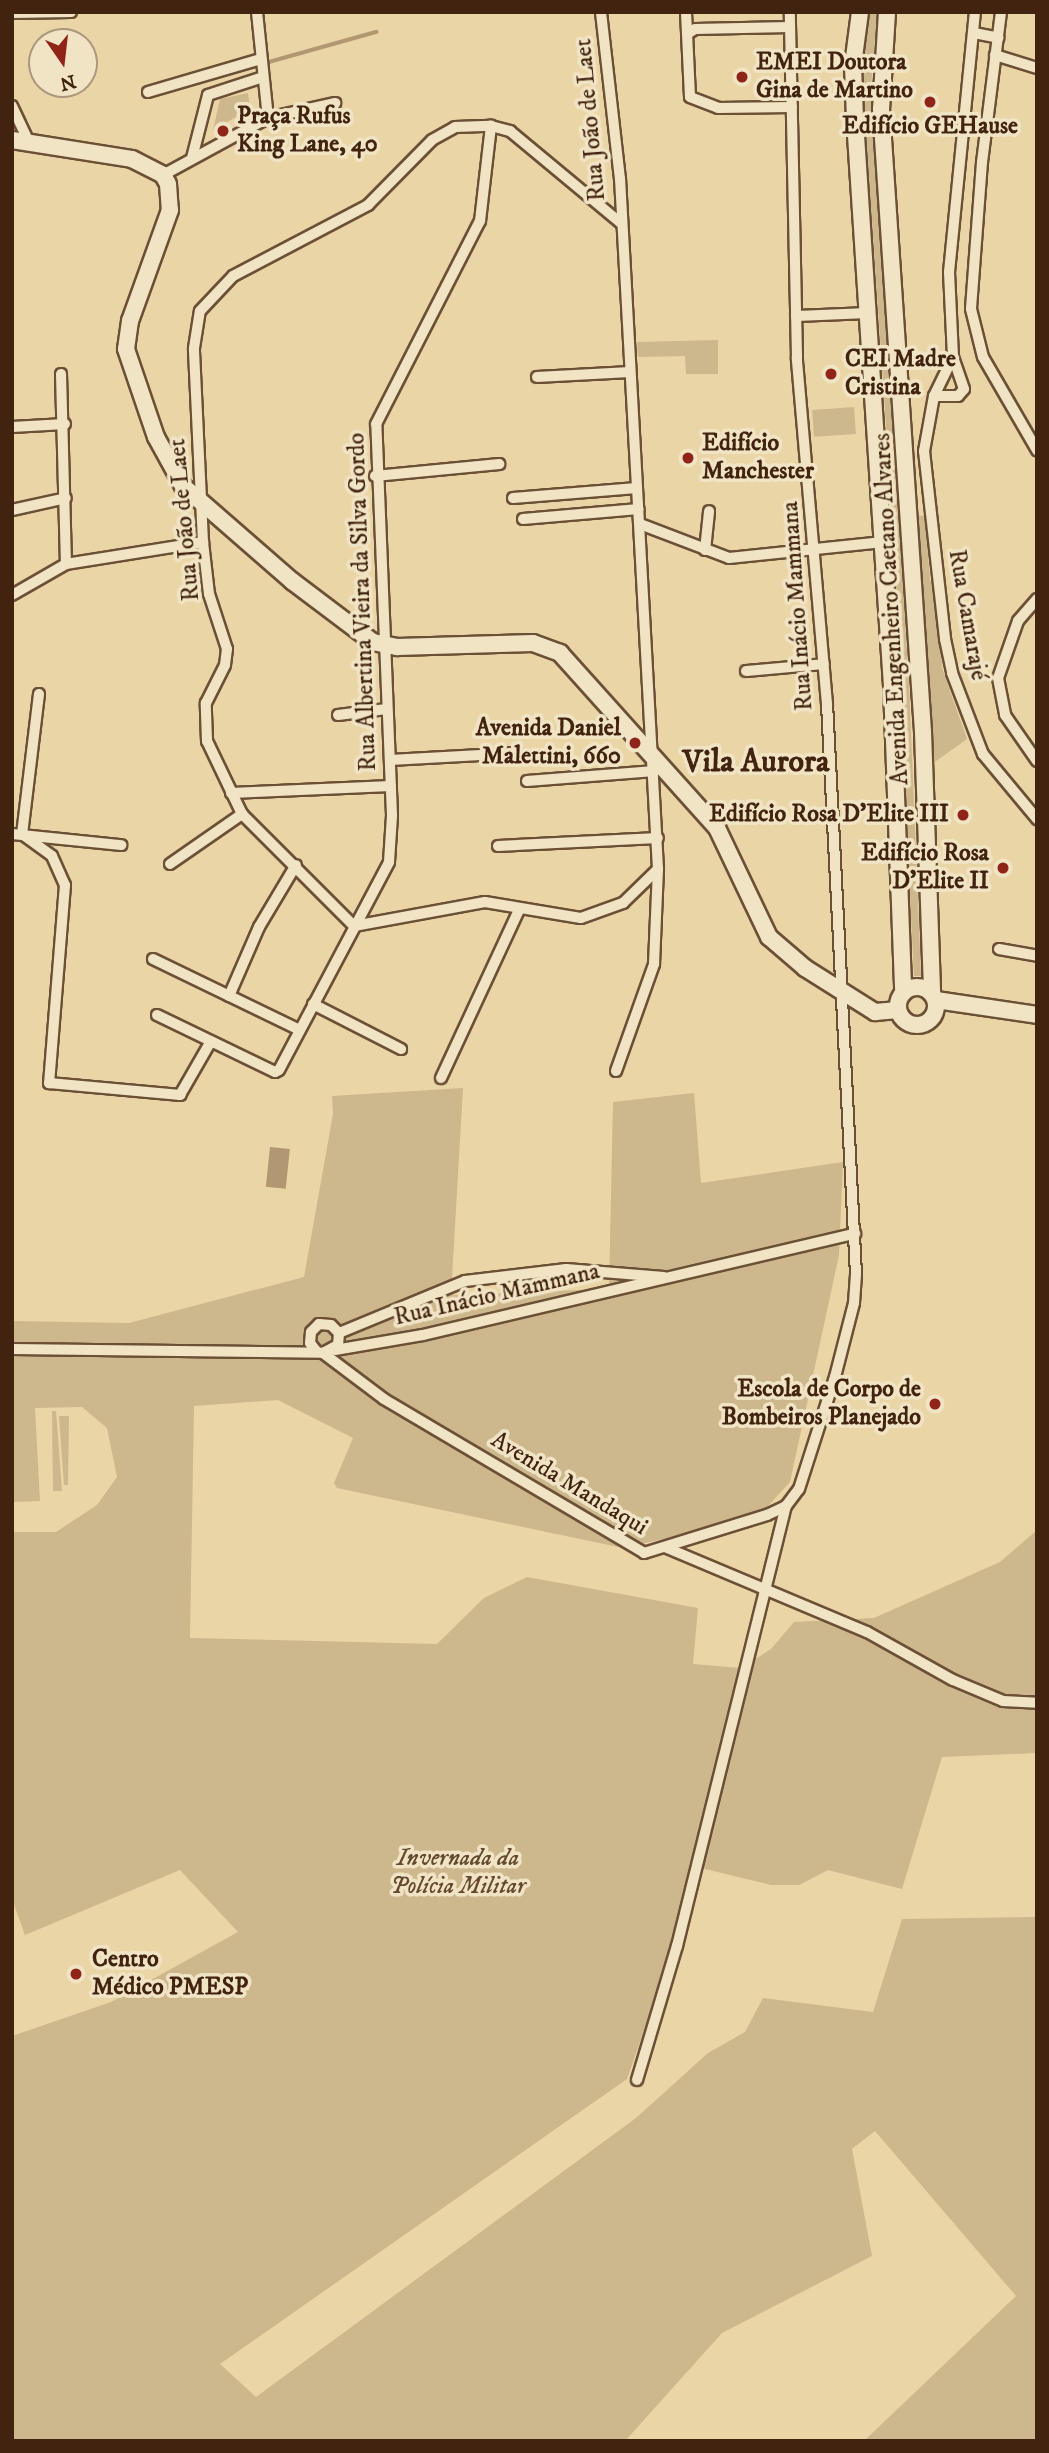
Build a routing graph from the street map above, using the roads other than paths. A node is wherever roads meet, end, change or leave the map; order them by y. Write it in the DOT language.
graph roads {
  1 [pos="71,12"];
  2 [pos="257,12"];
  3 [pos="601,12"];
  4 [pos="686,12"];
  5 [pos="790,12"];
  6 [pos="860,12"];
  7 [pos="887,12"];
  8 [pos="975,12"];
  9 [pos="1001,12"];
  10 [pos="12,13"];
  11 [pos="790,27"];
  12 [pos="974,33"];
  13 [pos="687,34"];
  14 [pos="999,38"];
  15 [pos="995,55"];
  16 [pos="262,68"];
  17 [pos="1037,68"];
  18 [pos="148,92"];
  19 [pos="335,103"];
  20 [pos="12,106"];
  21 [pos="792,107"];
  22 [pos="268,118"];
  23 [pos="491,126"];
  24 [pos="20,140"];
  25 [pos="192,158"];
  26 [pos="163,175"];
  27 [pos="621,223"];
  28 [pos="869,313"];
  29 [pos="796,316"];
  30 [pos="953,357"];
  31 [pos="630,372"];
  32 [pos="61,373"];
  33 [pos="537,377"];
  34 [pos="934,396"];
  35 [pos="65,424"];
  36 [pos="12,427"];
  37 [pos="905,446"];
  38 [pos="877,448"];
  39 [pos="1037,450"];
  40 [pos="499,464"];
  41 [pos="375,476"];
  42 [pos="637,488"];
  43 [pos="66,498"];
  44 [pos="513,498"];
  45 [pos="202,504"];
  46 [pos="639,509"];
  47 [pos="12,510"];
  48 [pos="709,512"];
  49 [pos="523,519"];
  50 [pos="640,524"];
  51 [pos="203,542"];
  52 [pos="883,542"];
  53 [pos="817,548"];
  54 [pos="705,550"];
  55 [pos="66,564"];
  56 [pos="12,595"];
  57 [pos="1037,599"];
  58 [pos="383,646"];
  59 [pos="824,664"];
  60 [pos="746,671"];
  61 [pos="39,694"];
  62 [pos="387,709"];
  63 [pos="338,713"];
  64 [pos="517,753"];
  65 [pos="390,760"];
  66 [pos="1037,761"];
  67 [pos="654,764"];
  68 [pos="527,781"];
  69 [pos="391,786"];
  70 [pos="230,793"];
  71 [pos="1035,811"];
  72 [pos="242,814"];
  73 [pos="17,834"];
  74 [pos="658,838"];
  75 [pos="121,845"];
  76 [pos="498,846"];
  77 [pos="170,864"];
  78 [pos="296,865"];
  79 [pos="658,869"];
  80 [pos="519,910"];
  81 [pos="354,926"];
  82 [pos="999,949"];
  83 [pos="1037,956"];
  84 [pos="153,959"];
  85 [pos="844,991"];
  86 [pos="903,993"];
  87 [pos="229,996"];
  88 [pos="934,997"];
  89 [pos="313,1004"];
  90 [pos="898,1010"];
  91 [pos="1037,1014"];
  92 [pos="157,1015"];
  93 [pos="300,1030"];
  94 [pos="211,1041"];
  95 [pos="401,1049"];
  96 [pos="616,1071"];
  97 [pos="441,1078"];
  98 [pos="855,1234"];
  99 [pos="667,1278"];
  100 [pos="339,1333"];
  101 [pos="12,1349"];
  102 [pos="325,1352"];
  103 [pos="786,1506"];
  104 [pos="667,1548"];
  105 [pos="762,1591"];
  106 [pos="1037,1703"];
  107 [pos="638,2080"];
  1 -- 10 [label="street"];
  2 -- 16 [label="street"];
  3 -- 27 [label="street, Rua João de Laet"];
  4 -- 13 [label="street"];
  5 -- 11 [label="street, Rua Inácio Mammana"];
  6 -- 28 [label="street, Avenida Engenheiro Caetano Alvares"];
  7 -- 37 [label="street, Avenida Engenheiro Caetano Alvares"];
  8 -- 12 [label="street"];
  9 -- 14 [label="street"];
  11 -- 13 [label="street"];
  11 -- 21 [label="street, Rua Inácio Mammana"];
  12 -- 14 [label="street"];
  12 -- 30 [label="street"];
  13 -- 21 [label="street"];
  14 -- 15 [label="street"];
  15 -- 17 [label="street"];
  15 -- 39 [label="street"];
  16 -- 18 [label="street"];
  16 -- 22 [label="street"];
  16 -- 25 [label="street"];
  19 -- 22 [label="street"];
  20 -- 24 [label="street"];
  21 -- 29 [label="street, Rua Inácio Mammana"];
  22 -- 25 [label="street"];
  23 -- 27 [label="street, Rua João de Laet"];
  23 -- 41 [label="street, Rua Albertina Vieira da Silva Gordo"];
  23 -- 45 [label="street, Rua João de Laet"];
  24 -- 26 [label="street"];
  25 -- 26 [label="street"];
  26 -- 45 [label="street"];
  27 -- 31 [label="street, Rua João de Laet"];
  28 -- 29 [label="street"];
  28 -- 38 [label="street, Avenida Engenheiro Caetano Alvares"];
  29 -- 53 [label="street, Rua Inácio Mammana"];
  30 -- 34 [label="street, Rua Camarajé"];
  30 -- 34 [label="street"];
  31 -- 33 [label="street"];
  31 -- 42 [label="street, Rua João de Laet"];
  32 -- 35 [label="street"];
  34 -- 71 [label="street, Rua Camarajé"];
  35 -- 36 [label="street"];
  35 -- 43 [label="street"];
  37 -- 38 [label="street"];
  37 -- 88 [label="street, Avenida Engenheiro Caetano Alvares"];
  38 -- 52 [label="street, Avenida Engenheiro Caetano Alvares"];
  40 -- 41 [label="street"];
  41 -- 58 [label="street, Rua Albertina Vieira da Silva Gordo"];
  42 -- 44 [label="street"];
  42 -- 46 [label="street, Rua João de Laet"];
  43 -- 47 [label="street"];
  43 -- 55 [label="street"];
  45 -- 51 [label="street, Rua João de Laet"];
  45 -- 58 [label="street"];
  46 -- 49 [label="street"];
  46 -- 50 [label="street, Rua João de Laet"];
  48 -- 54 [label="street"];
  50 -- 54 [label="street"];
  50 -- 67 [label="street, Rua João de Laet"];
  51 -- 55 [label="street"];
  51 -- 70 [label="street, Rua João de Laet"];
  52 -- 53 [label="street"];
  52 -- 86 [label="street, Avenida Engenheiro Caetano Alvares"];
  53 -- 54 [label="street"];
  53 -- 59 [label="street, Rua Inácio Mammana"];
  55 -- 56 [label="street"];
  57 -- 66 [label="street"];
  58 -- 62 [label="street, Rua Albertina Vieira da Silva Gordo"];
  58 -- 67 [label="street"];
  59 -- 60 [label="street"];
  59 -- 85 [label="street, Rua Inácio Mammana"];
  61 -- 73 [label="street"];
  62 -- 63 [label="street"];
  62 -- 65 [label="street, Rua Albertina Vieira da Silva Gordo"];
  64 -- 65 [label="street"];
  65 -- 69 [label="street, Rua Albertina Vieira da Silva Gordo"];
  67 -- 68 [label="street"];
  67 -- 74 [label="street, Rua João de Laet"];
  67 -- 85 [label="street"];
  69 -- 70 [label="street"];
  69 -- 81 [label="street, Rua Albertina Vieira da Silva Gordo"];
  70 -- 72 [label="street, Rua João de Laet"];
  72 -- 77 [label="street"];
  72 -- 78 [label="street, Rua João de Laet"];
  73 -- 75 [label="street"];
  73 -- 94 [label="street"];
  74 -- 76 [label="street"];
  74 -- 79 [label="street, Rua João de Laet"];
  78 -- 81 [label="street, Rua João de Laet"];
  78 -- 87 [label="street"];
  79 -- 80 [label="street"];
  79 -- 96 [label="street, Rua João de Laet"];
  80 -- 81 [label="street"];
  80 -- 97 [label="street"];
  81 -- 89 [label="street, Rua Albertina Vieira da Silva Gordo"];
  82 -- 83 [label="street"];
  84 -- 87 [label="street"];
  85 -- 90 [label="street"];
  85 -- 98 [label="street, Rua Inácio Mammana"];
  86 -- 88 [label="street"];
  86 -- 90 [label="street"];
  87 -- 93 [label="street"];
  88 -- 90 [label="street"];
  88 -- 91 [label="street"];
  89 -- 93 [label="street, Rua Albertina Vieira da Silva Gordo"];
  89 -- 95 [label="street"];
  92 -- 94 [label="street"];
  93 -- 94 [label="street, Rua Albertina Vieira da Silva Gordo"];
  98 -- 99 [label="street, Rua Inácio Mammana"];
  98 -- 103 [label="street"];
  99 -- 100 [label="street, Rua Inácio Mammana"];
  99 -- 102 [label="street, Rua Inácio Mammana"];
  100 -- 102 [label="street"];
  100 -- 102 [label="street, Rua Inácio Mammana"];
  101 -- 102 [label="street"];
  102 -- 104 [label="street, Avenida Mandaqui"];
  103 -- 104 [label="street, Avenida Mandaqui"];
  103 -- 105 [label="street"];
  104 -- 105 [label="street"];
  105 -- 106 [label="street"];
  105 -- 107 [label="street"];
}
